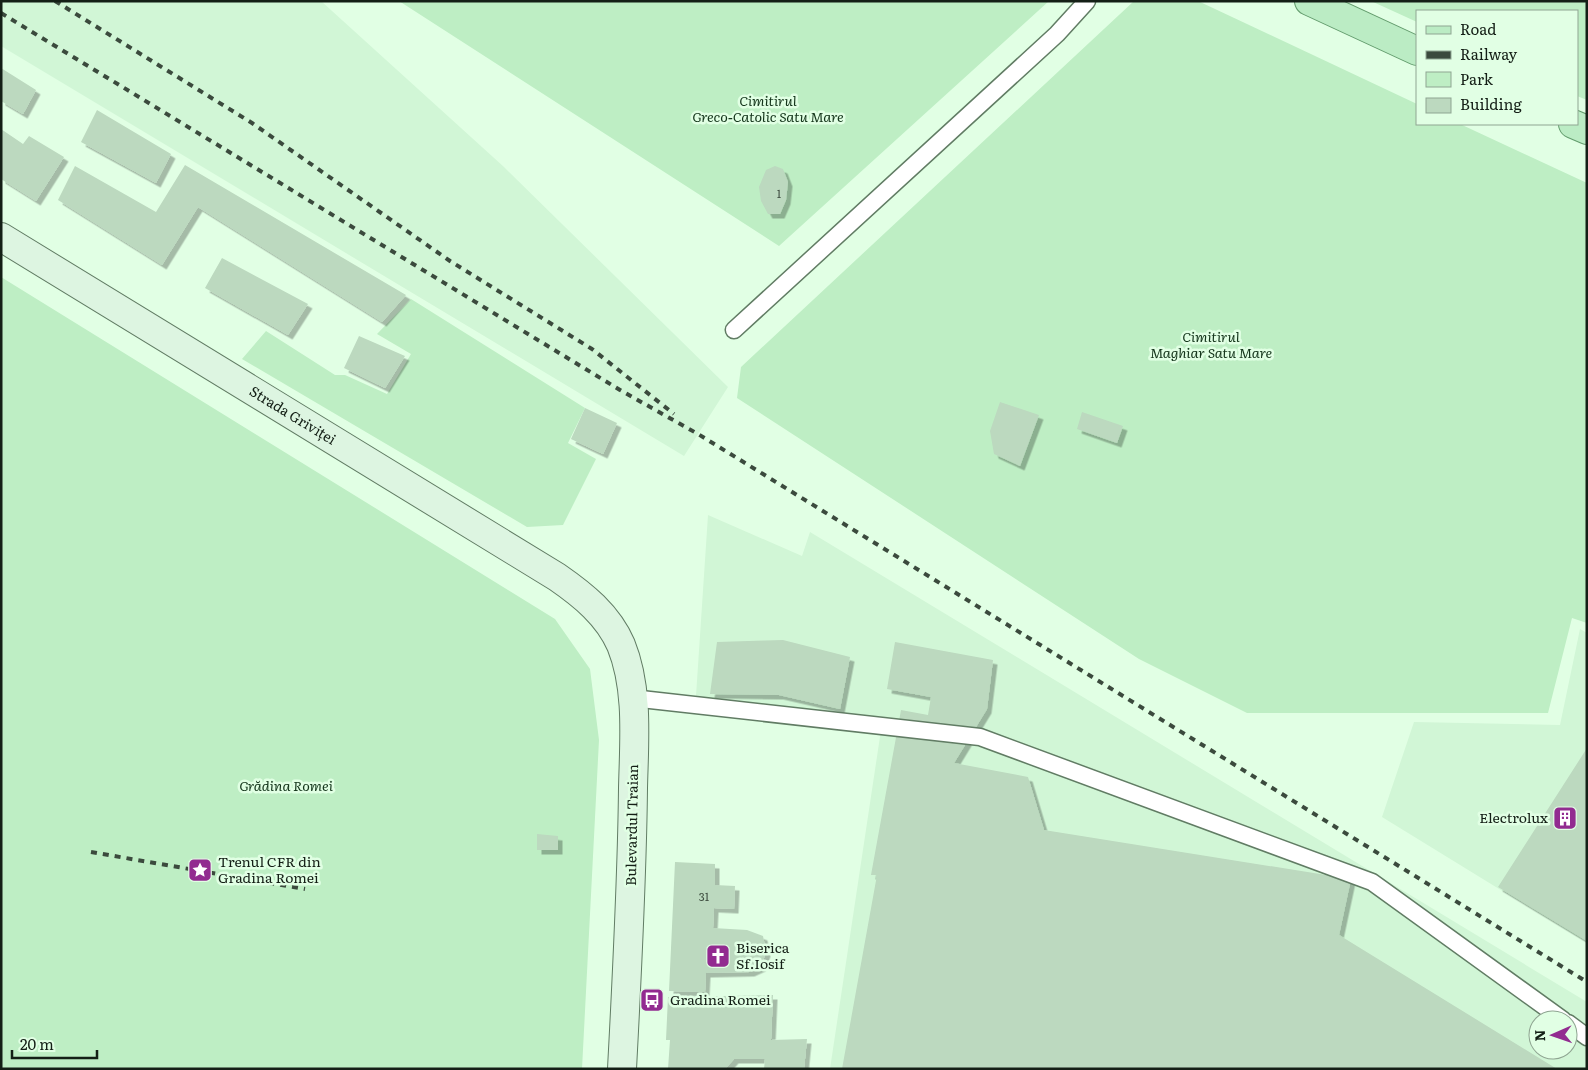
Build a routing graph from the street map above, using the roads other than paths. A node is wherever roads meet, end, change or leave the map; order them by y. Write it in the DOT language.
graph roads {
  1 [pos="1087,1"];
  2 [pos="1309,1"];
  3 [pos="1416,51"];
  4 [pos="1574,125"];
  5 [pos="1587,130"];
  6 [pos="1,236"];
  7 [pos="734,330"];
  8 [pos="584,596"];
  9 [pos="632,698"];
  10 [pos="1550,1010"];
  11 [pos="622,1069"];
  1 -- 7 [label="lane"];
  2 -- 3 [label="main road"];
  4 -- 5 [label="main road"];
  6 -- 8 [label="street, Strada Griviței"];
  8 -- 9 [label="street, Bulevardul Traian"];
  9 -- 10 [label="lane"];
  9 -- 11 [label="street, Bulevardul Traian"];
}
